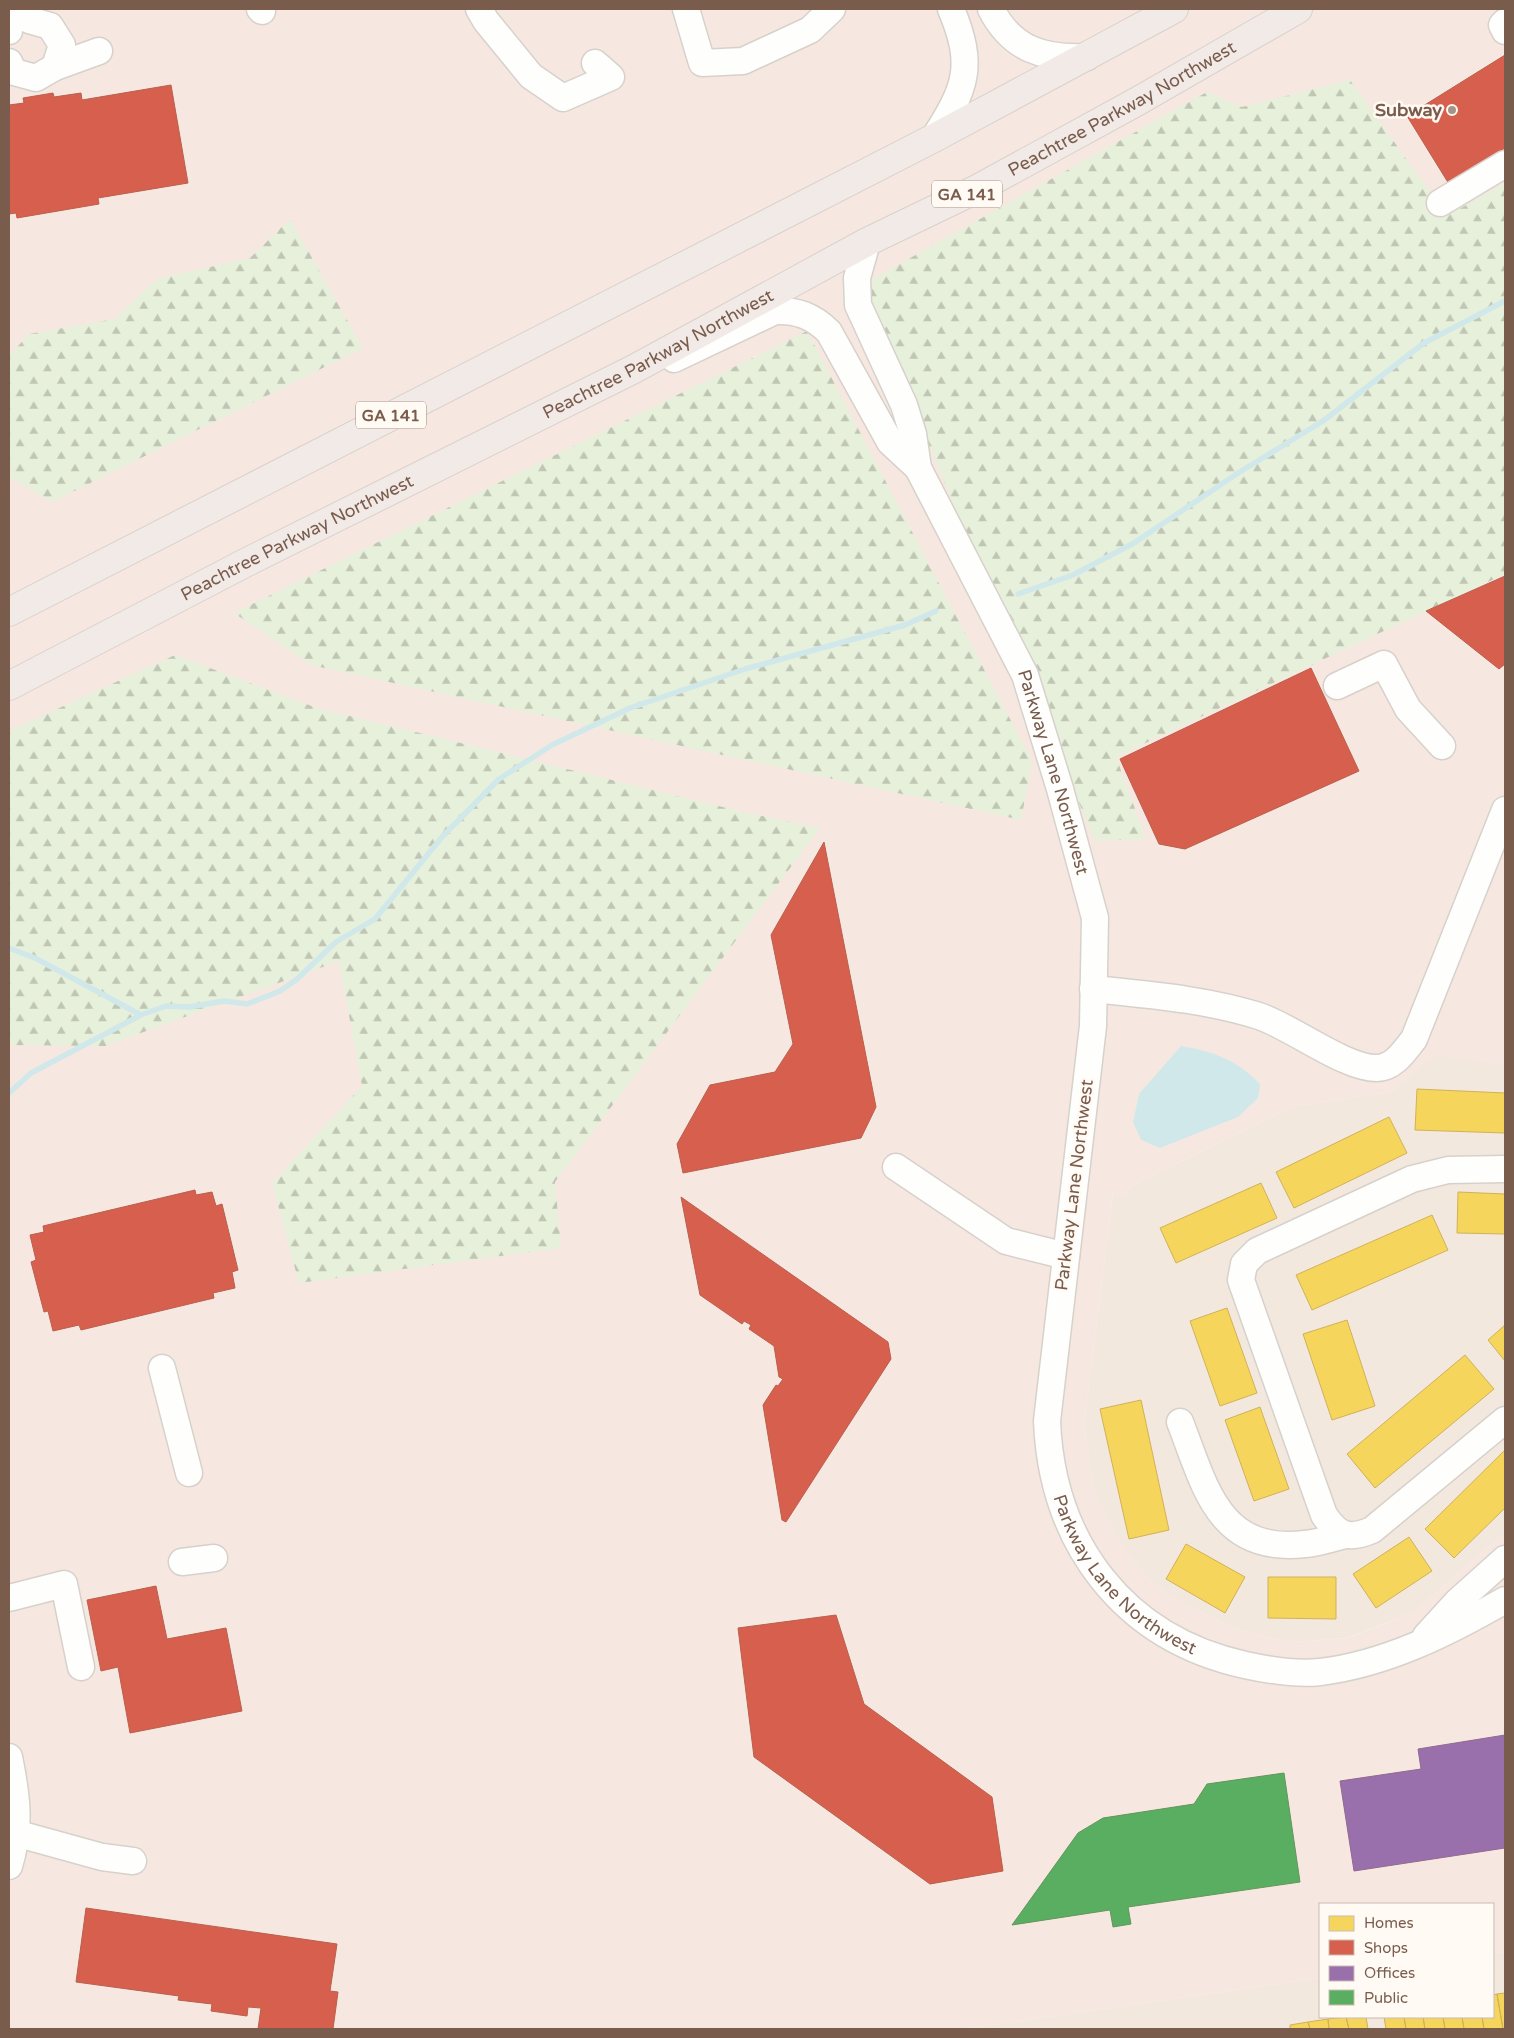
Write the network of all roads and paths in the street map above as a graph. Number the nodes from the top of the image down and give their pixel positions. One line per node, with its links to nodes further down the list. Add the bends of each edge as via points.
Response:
1 (479, 9): 11 (street, via 531,76 563,98 611,77)
2 (686, 9): 3 (street, via 702,64 743,61 810,30)
3 (832, 9)
4 (951, 9): 14 (street, via 964,50 964,82 955,107)
5 (991, 9): 10 (street, via 1008,35 1035,52 1055,58)
6 (1174, 9): 10 (highway, GA 141)
7 (1298, 9): 17 (highway, Peachtree Parkway Northwest / GA 141, via 979,188)
8 (22, 20): 12 (street, via 50,26 62,46)
9 (99, 51): 12 (street)
10 (1087, 57): 14 (highway, GA 141)
11 (595, 63)
12 (55, 67): 13 (street, via 36,78)
13 (11, 69)
14 (934, 138): 20 (highway, GA 141)
15 (1505, 164): 16 (street)
16 (1440, 203)
17 (867, 242): 18 (highway, Peachtree Parkway Northwest / GA 141); 19 (street, Parkway Lane Northwest, via 857,278 858,305 904,405 914,434)
18 (634, 369): 19 (street, Parkway Lane Northwest, via 669,361 775,311 792,310 820,322 829,332 890,442); 21 (highway, Peachtree Parkway Northwest / GA 141)
19 (918, 468): 25 (street, Parkway Lane Northwest, via 1025,675 1095,918)
20 (9, 612)
21 (9, 686)
22 (1337, 686): 23 (street, via 1384,664 1408,710)
23 (1442, 746)
24 (1505, 810): 25 (street, via 1414,1039 1394,1063 1378,1069 1362,1066 1283,1025 1215,1004)
25 (1093, 989): 28 (street, Parkway Lane Northwest, via 1093,1026)
26 (896, 1167): 28 (street, via 1006,1241)
27 (1505, 1169): 33 (street, via 1448,1170 1412,1179 1257,1251 1244,1264 1241,1280 1246,1300 1324,1515 1333,1529)
28 (1066, 1256): 39 (street, Parkway Lane Northwest, via 1047,1421 1048,1451 1065,1517 1088,1561 1106,1584 1135,1611 1175,1639 1230,1662 1259,1668 1318,1673 1347,1668)
29 (162, 1368): 32 (street)
30 (1505, 1420): 33 (street, via 1372,1530 1359,1536)
31 (1180, 1422): 33 (street, via 1210,1500 1244,1536 1256,1541 1304,1544)
32 (189, 1473)
33 (1346, 1535)
34 (214, 1558): 36 (street)
35 (1505, 1559): 39 (street, via 1457,1602)
36 (182, 1562)
37 (9, 1598): 40 (street, via 64,1584)
38 (1505, 1600): 39 (street, Parkway Lane Northwest)
39 (1417, 1646)
40 (80, 1667)
41 (9, 1757): 42 (street, via 18,1798)
42 (15, 1833): 43 (street, via 102,1857); 44 (street)
43 (133, 1861)
44 (9, 1866)

